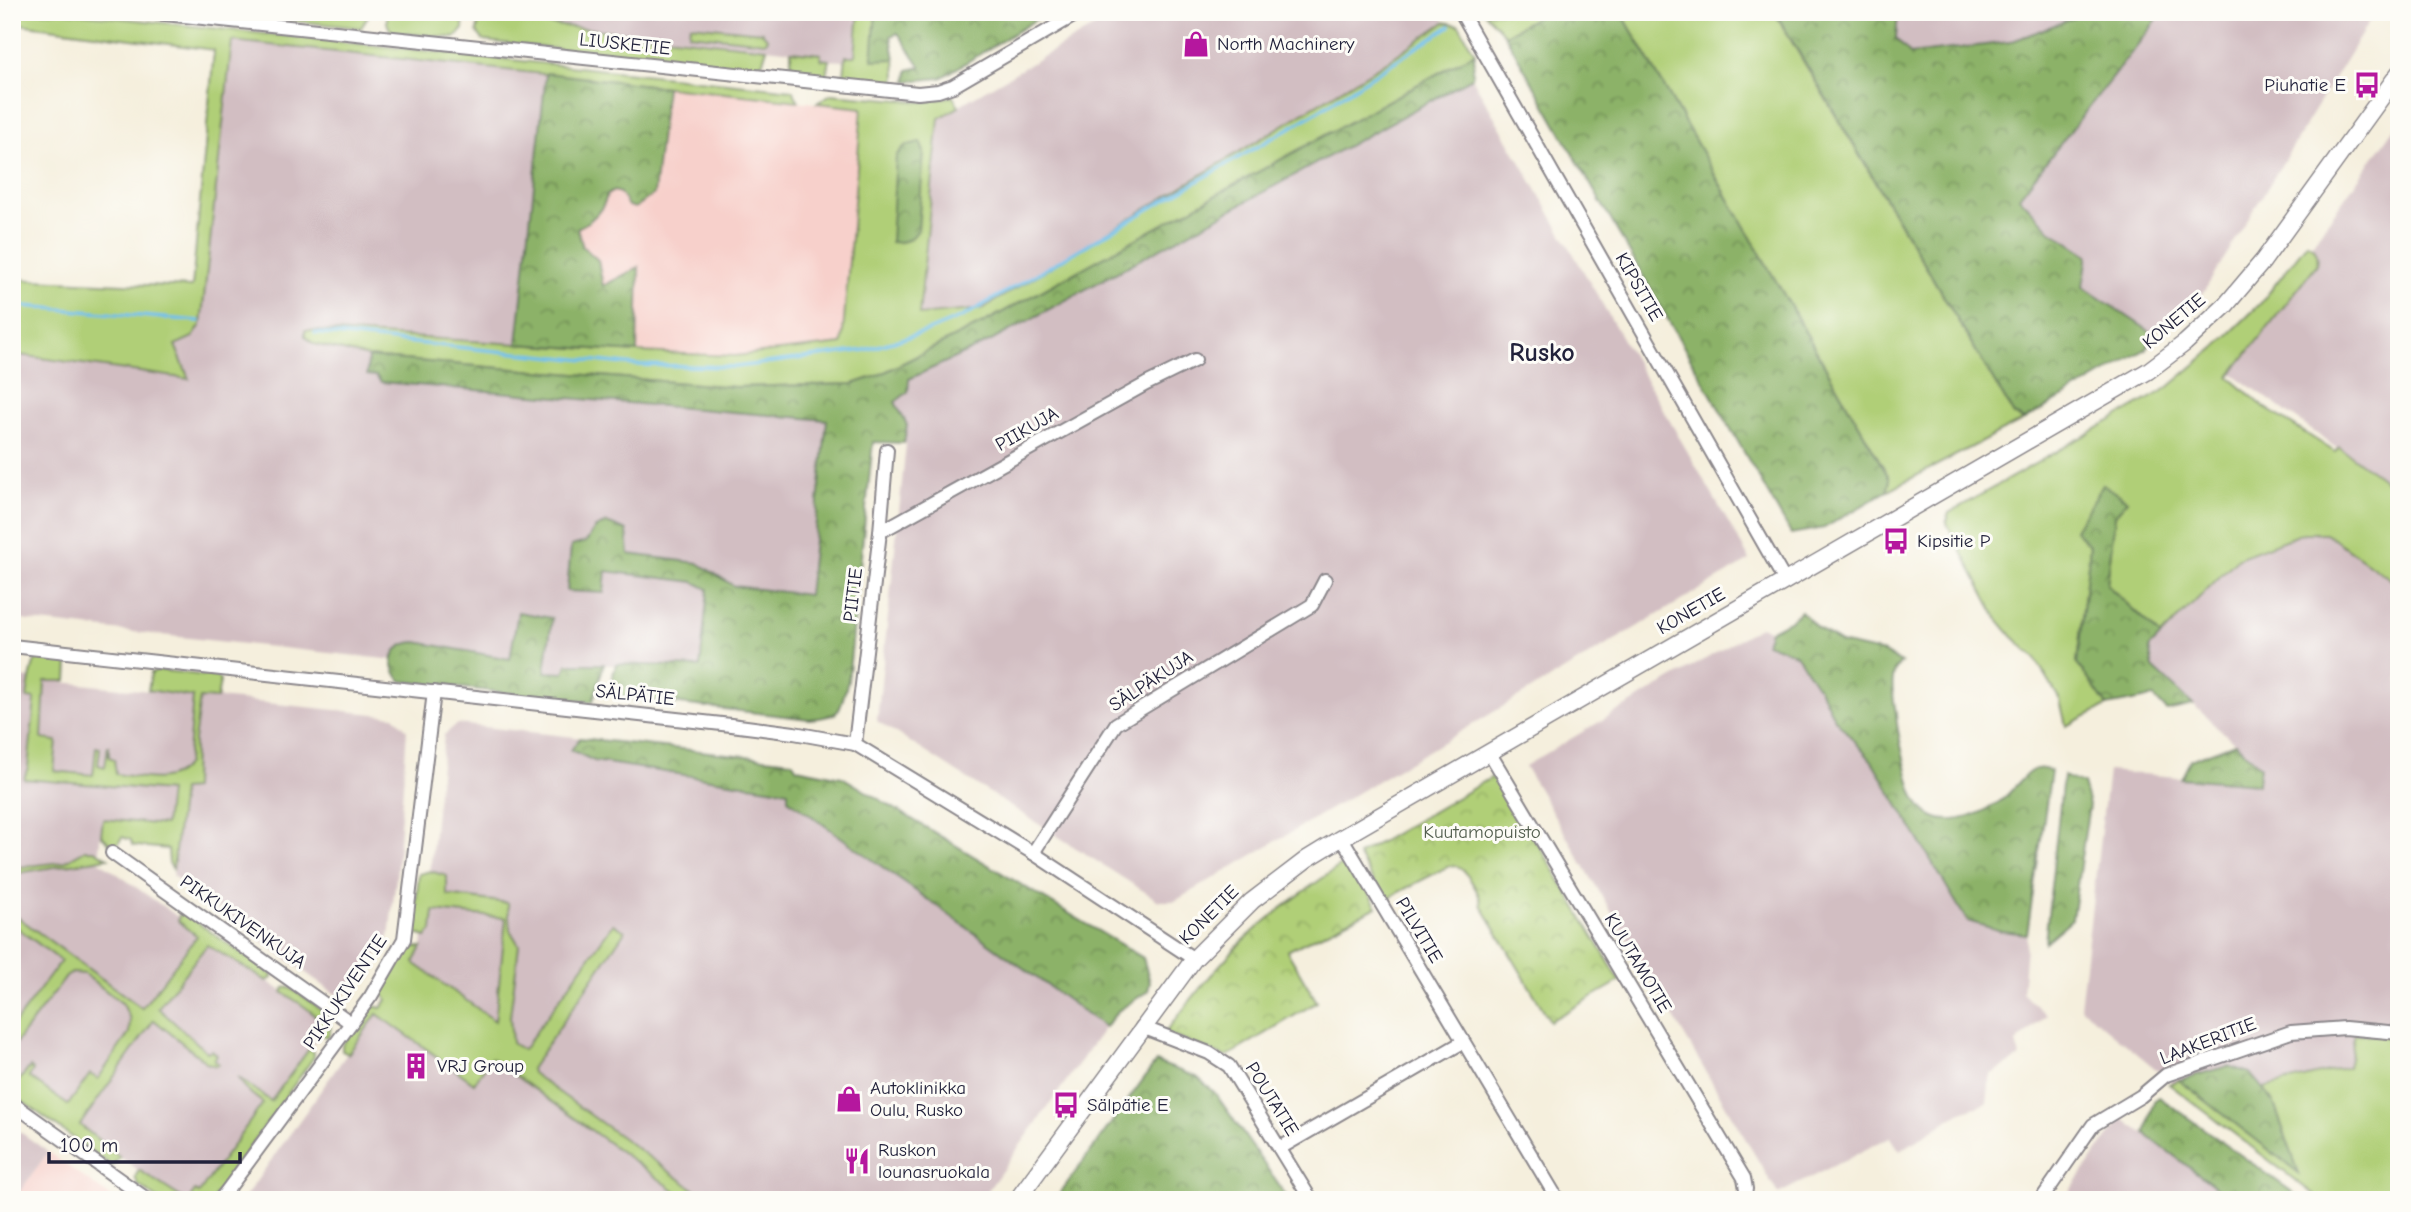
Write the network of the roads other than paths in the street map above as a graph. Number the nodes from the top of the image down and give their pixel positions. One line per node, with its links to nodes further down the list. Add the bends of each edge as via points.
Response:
1 (146, 12): 2 (street, LIUSKETIE, via 918,93 953,86)
2 (1080, 12)
3 (1461, 12): 9 (street, KIPSITIE)
4 (2399, 73): 9 (street, KONETIE, via 2263,261 2185,344 2100,400)
5 (1195, 360): 7 (street, PIIKUJA)
6 (887, 450): 7 (street, PIITIE)
7 (880, 532): 12 (street, PIITIE)
8 (1325, 580): 16 (street, SÄLPÄKUJA, via 1312,605 1116,724)
9 (1785, 582): 13 (street, KONETIE)
10 (12, 646): 11 (street, SÄLPÄTIE)
11 (434, 692): 12 (street, SÄLPÄTIE); 18 (street, PIKKUKIVENTIE, via 404,939)
12 (855, 744): 16 (street, SÄLPÄTIE)
13 (1489, 752): 14 (street, KONETIE); 24 (street, KUUTAMOTIE, via 1744,1178)
14 (1342, 838): 17 (street, KONETIE, via 1252,901); 21 (street, PILVITIE)
15 (112, 853): 18 (street, PIKKUKIVENKUJA)
16 (1033, 853): 17 (street, SÄLPÄTIE)
17 (1194, 959): 19 (street, KONETIE)
18 (351, 1023): 26 (street, PIKKUKIVENTIE)
19 (1142, 1027): 23 (street, POUTATIE, via 1222,1060); 27 (street, KONETIE)
20 (2399, 1033): 30 (street, LAAKERITIE, via 2364,1028 2291,1032 2166,1075 2094,1125)
21 (1463, 1042): 23 (street); 29 (street, PILVITIE)
22 (12, 1103): 25 (street)
23 (1280, 1148): 28 (street, POUTATIE)
24 (1744, 1198)
25 (148, 1200)
26 (220, 1200)
27 (1017, 1200)
28 (1311, 1200)
29 (1558, 1200)
30 (2041, 1200)

